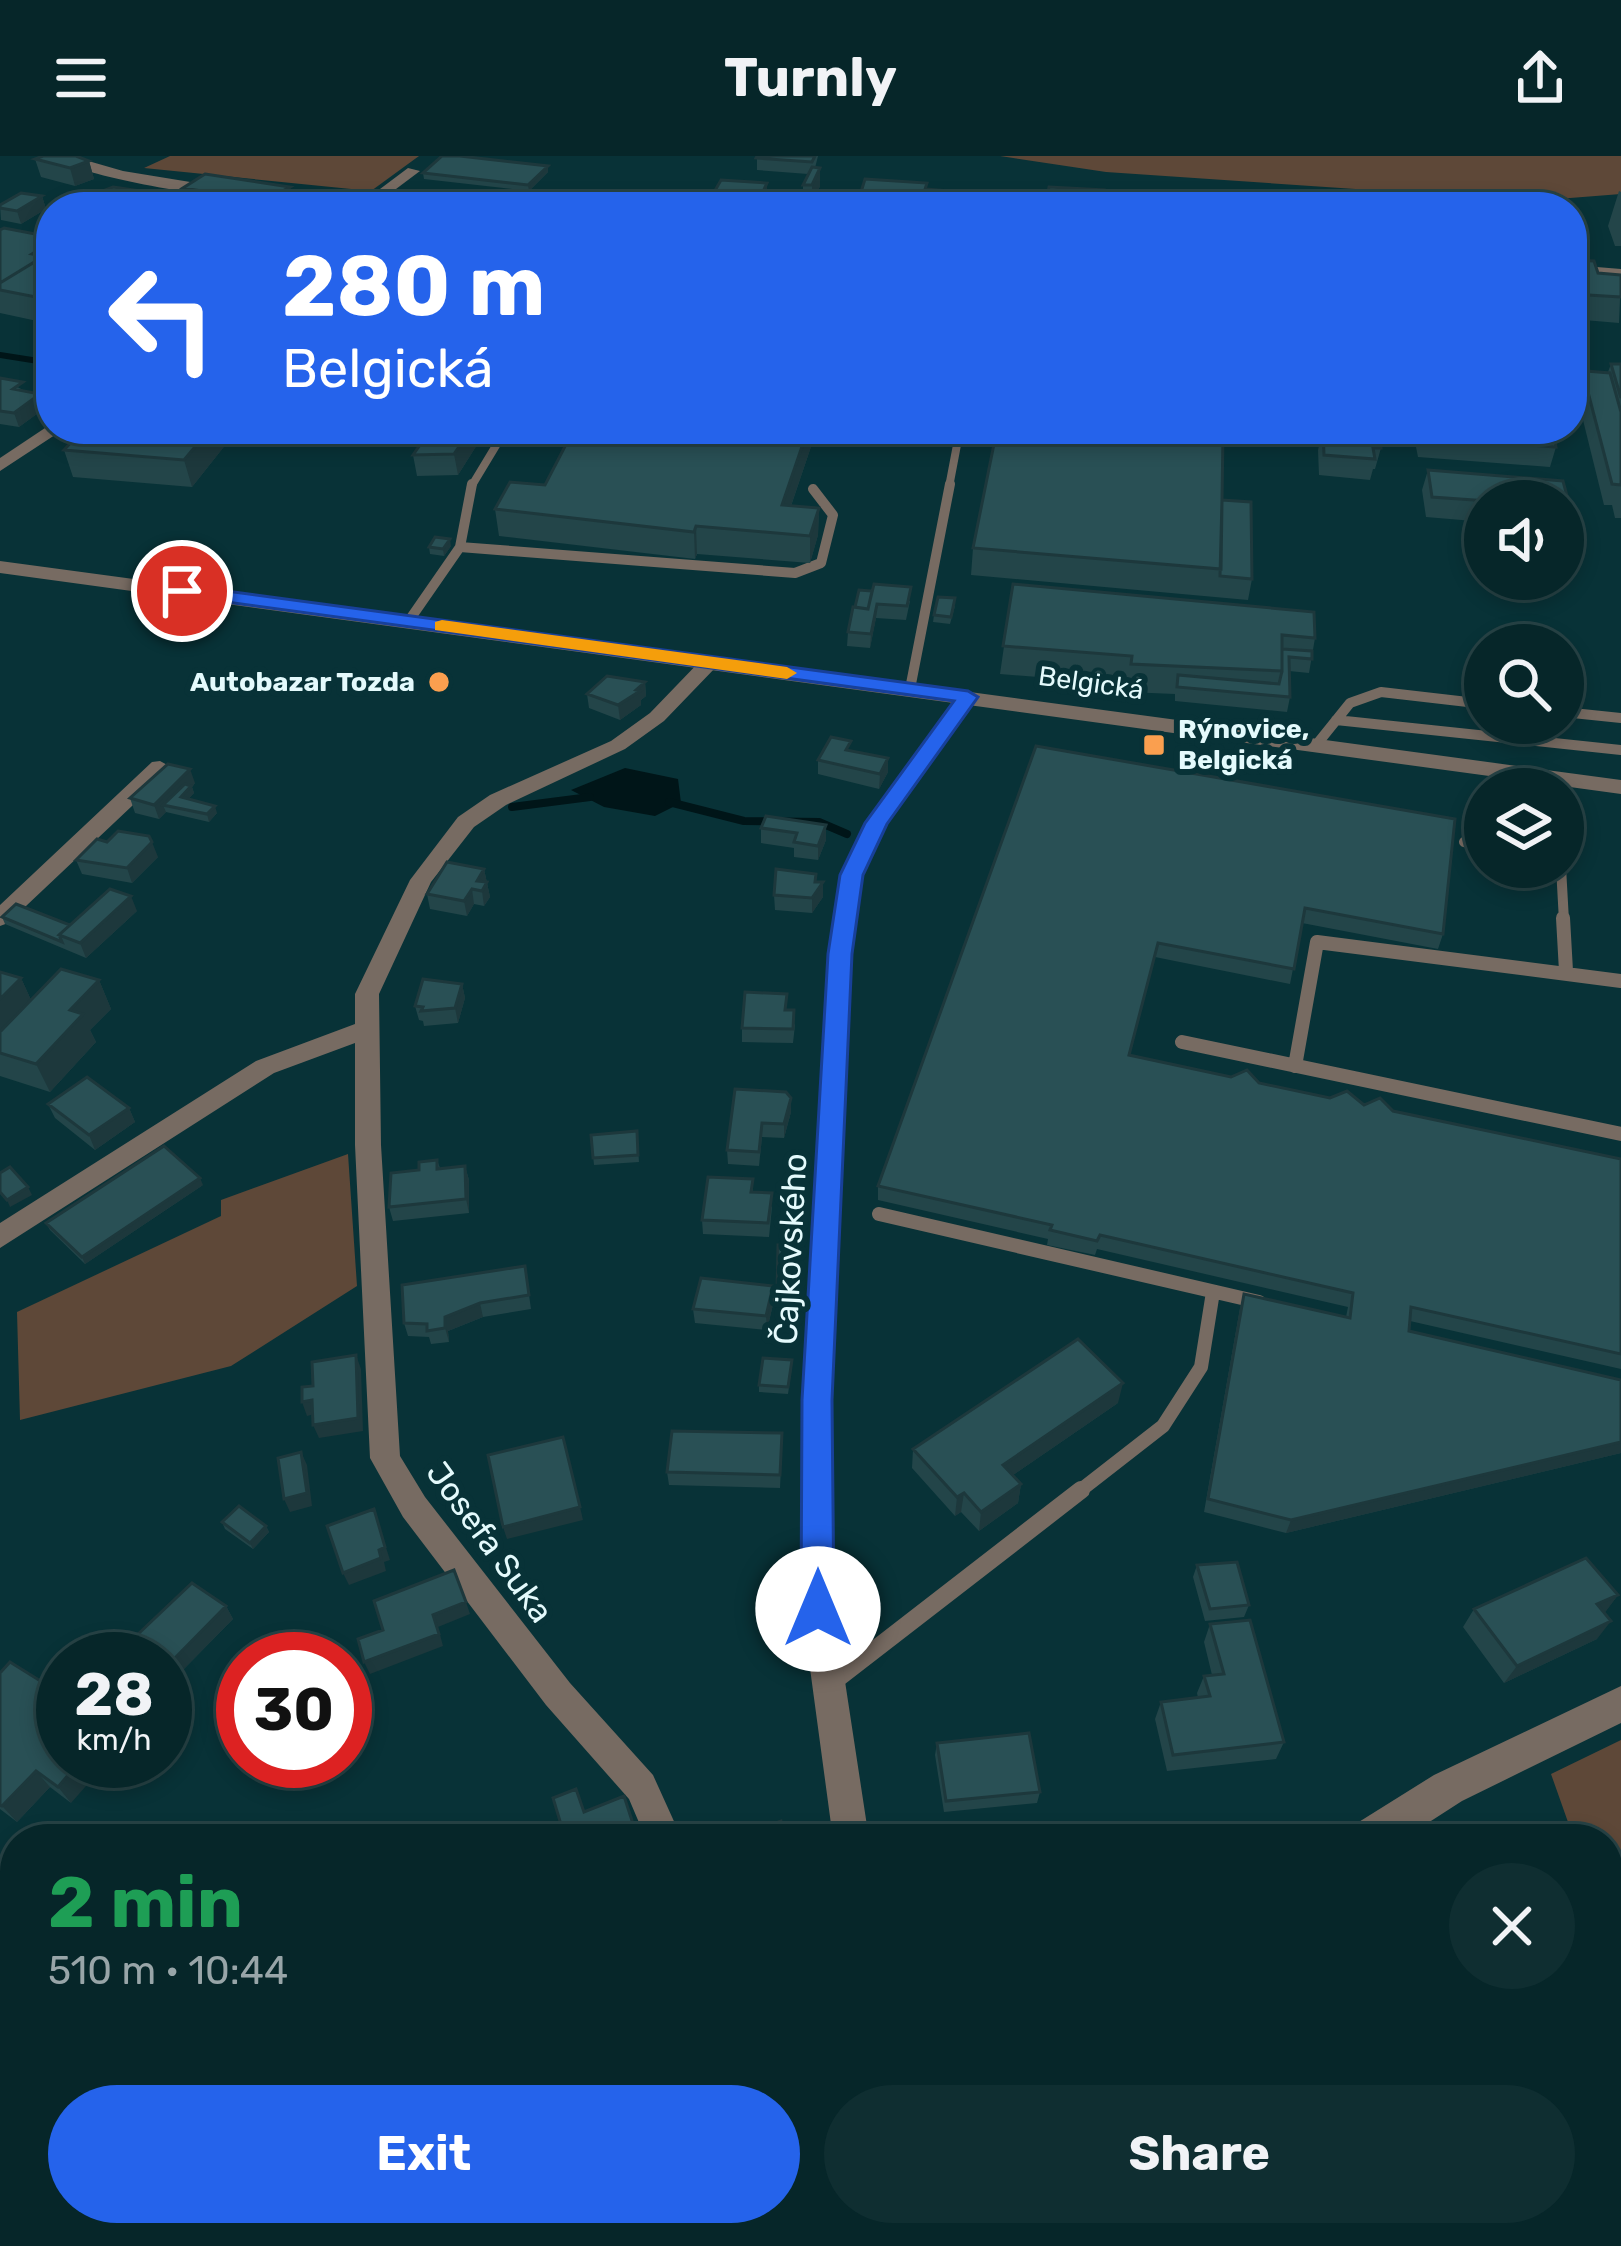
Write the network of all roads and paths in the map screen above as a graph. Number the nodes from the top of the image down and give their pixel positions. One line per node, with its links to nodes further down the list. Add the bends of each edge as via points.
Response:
1 (57, 156): 3 (street)
2 (413, 171): 4 (street)
3 (236, 192)
4 (384, 192)
5 (1587, 270): 6 (lane)
6 (1621, 272)
7 (36, 440): 10 (street)
8 (496, 444): 12 (lane, via 472,481)
9 (957, 444): 16 (lane)
10 (0, 466)
11 (813, 489): 12 (lane, via 832,515 821,562 795,573)
12 (460, 547): 14 (lane)
13 (0, 566): 14 (street, Belgická)
14 (408, 622): 15 (street, Belgická)
15 (710, 662): 16 (street, Belgická); 30 (street, Josefa Suka, via 618,745 466,822 421,880 367,994)
16 (910, 689): 17 (street, Belgická)
17 (968, 697): 22 (street, Belgická); 38 (street, Čajkovského, via 876,823 851,875 817,1400 818,1609)
18 (1464, 702): 21 (lane, via 1381,692 1350,703)
19 (1584, 714): 20 (lane)
20 (1621, 718)
21 (1336, 721): 22 (lane); 23 (lane)
22 (1317, 744): 25 (street, Belgická)
23 (1621, 750)
24 (160, 767): 27 (street)
25 (1621, 787)
26 (1562, 888): 28 (lane)
27 (0, 918)
28 (1566, 971): 29 (lane); 32 (lane, via 1317,942)
29 (1621, 981)
30 (367, 1029): 35 (street, via 265,1067); 40 (street, Josefa Suka, via 385,1458 558,1694 641,1787)
31 (1182, 1042): 32 (lane)
32 (1295, 1066): 33 (lane)
33 (1621, 1134)
34 (879, 1214): 36 (lane)
35 (0, 1237)
36 (1213, 1292): 37 (lane); 38 (lane, via 1201,1367 1163,1426)
37 (1281, 1307)
38 (829, 1685): 41 (street, Čajkovského)
39 (1621, 1704): 42 (street, via 1448,1787)
40 (657, 1824)
41 (849, 1824)
42 (1391, 1824)

